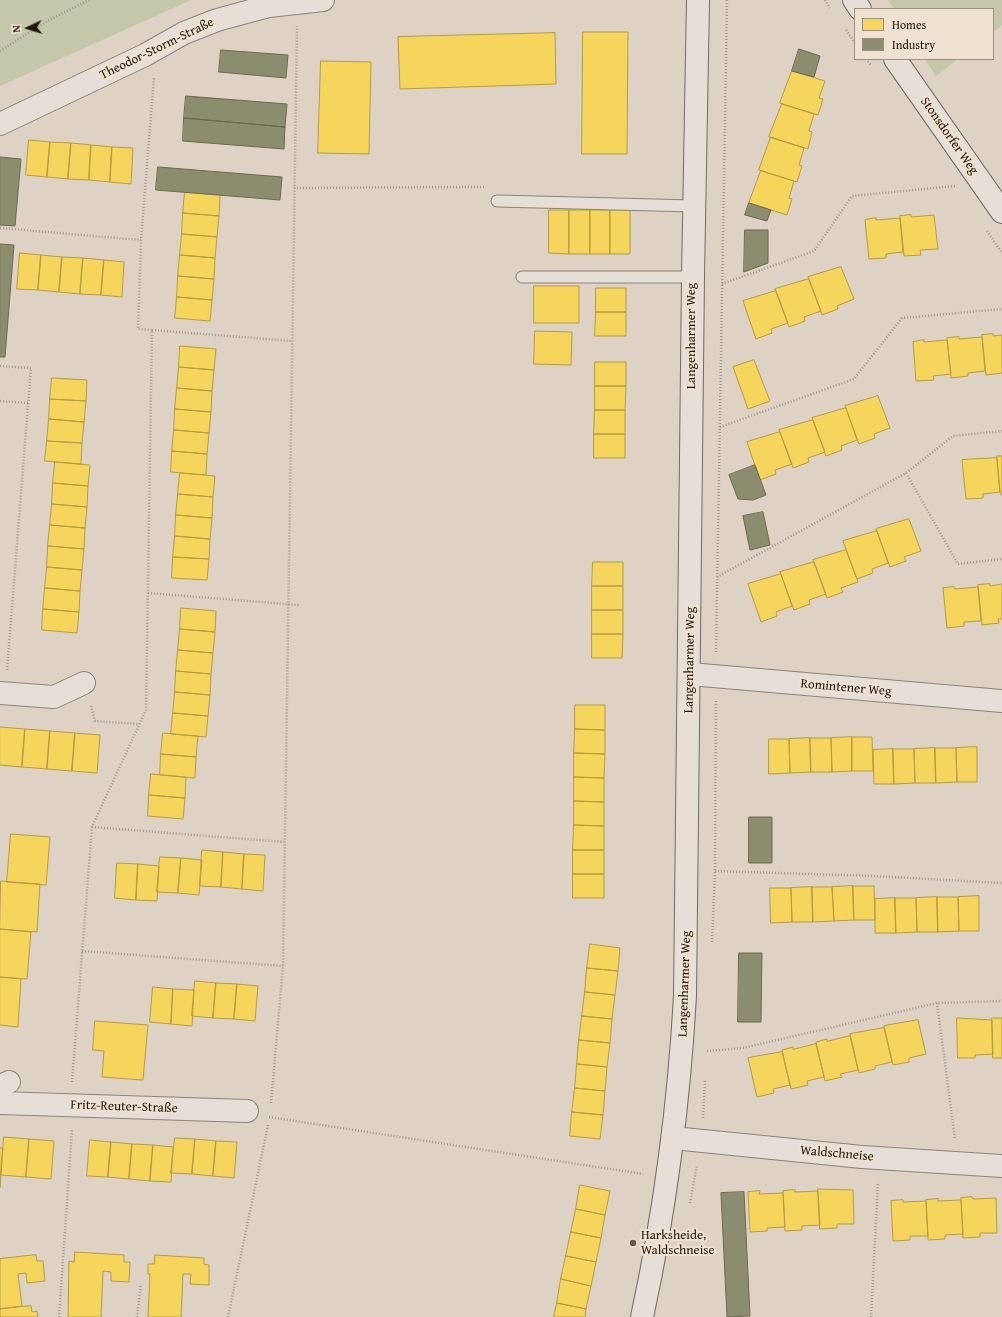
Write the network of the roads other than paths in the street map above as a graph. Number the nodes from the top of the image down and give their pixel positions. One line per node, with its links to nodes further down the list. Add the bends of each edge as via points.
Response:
1 (323, 0): 4 (main road, Theodor-Storm-Straße, via 252,10 217,20 184,33)
2 (698, 0): 6 (main road, Langenharmer Weg)
3 (896, 60): 7 (main road, Stonsdorfer Weg)
4 (0, 124)
5 (497, 201): 6 (lane)
6 (694, 206): 9 (main road, Langenharmer Weg)
7 (1002, 212)
8 (522, 277): 9 (lane)
9 (693, 278): 10 (main road, Langenharmer Weg)
10 (690, 674): 13 (main road, Romintener Weg); 16 (main road, Langenharmer Weg, via 686,970 682,1050)
11 (84, 683): 12 (main road, via 54,697)
12 (3, 694)
13 (1002, 701)
14 (0, 1103): 15 (main road, Fritz-Reuter-Straße)
15 (247, 1111)
16 (673, 1138): 17 (main road, Waldschneise, via 879,1158); 18 (main road, Langenharmer Weg)
17 (1002, 1166)
18 (642, 1317)

